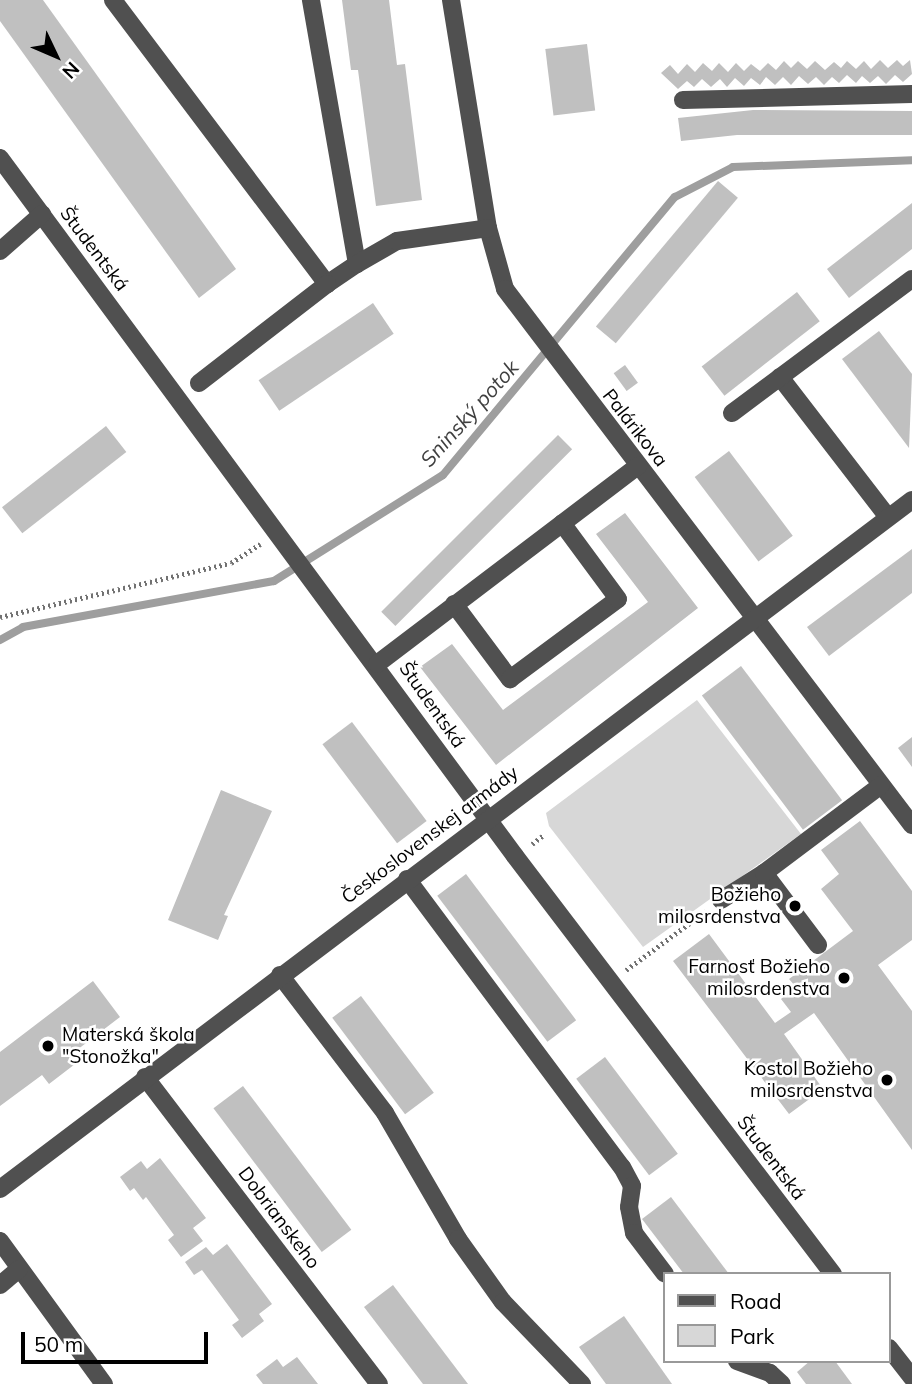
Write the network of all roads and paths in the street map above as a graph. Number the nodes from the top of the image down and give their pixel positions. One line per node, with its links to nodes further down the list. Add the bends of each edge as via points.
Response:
1 (113, 0): 12 (street)
2 (311, 0): 10 (street)
3 (451, 0): 8 (street, Palárikova)
4 (912, 94): 5 (street)
5 (683, 100)
6 (0, 158): 7 (street, Študentská)
7 (42, 215): 9 (street); 20 (street, Študentská)
8 (488, 228): 10 (street, via 397,241); 16 (street, Palárikova, via 505,289)
9 (0, 251)
10 (357, 264): 12 (street)
11 (911, 282): 13 (street)
12 (327, 284): 14 (street)
13 (779, 377): 15 (street); 18 (street)
14 (199, 383)
15 (732, 413)
16 (638, 466): 19 (street); 23 (street, Palárikova)
17 (912, 500): 18 (street, Československej armády)
18 (888, 517): 23 (street, Československej armády)
19 (562, 523): 21 (street); 21 (street, via 618,599 510,679)
20 (283, 537): 22 (path, via 231,563); 24 (street, Študentská)
21 (454, 604): 24 (street)
22 (0, 617)
23 (753, 619): 25 (street, Palárikova); 26 (street, Československej armády)
24 (377, 664): 26 (street, Študentská)
25 (881, 785): 27 (street, Palárikova); 30 (street)
26 (487, 818): 31 (street, Československej armády); 40 (street, Študentská)
27 (912, 825)
28 (545, 834): 29 (path)
29 (528, 846)
30 (764, 873): 32 (street); 33 (street)
31 (407, 879): 35 (street, Československej armády); 41 (street, via 622,1167 632,1186 629,1207 634,1233)
32 (721, 900): 34 (path)
33 (818, 945)
34 (622, 973)
35 (280, 975): 36 (street, Československej armády); 48 (street, via 385,1114 458,1239 503,1302)
36 (145, 1077): 37 (street, Československej armády); 47 (street, Dobrianskeho)
37 (0, 1189)
38 (0, 1241): 39 (street)
39 (19, 1269): 42 (street); 46 (street)
40 (831, 1272)
41 (664, 1273)
42 (0, 1284)
43 (891, 1351): 45 (street)
44 (742, 1363): 49 (street, via 770,1373)
45 (912, 1377)
46 (104, 1384)
47 (379, 1384)
48 (582, 1384)
49 (782, 1384)

